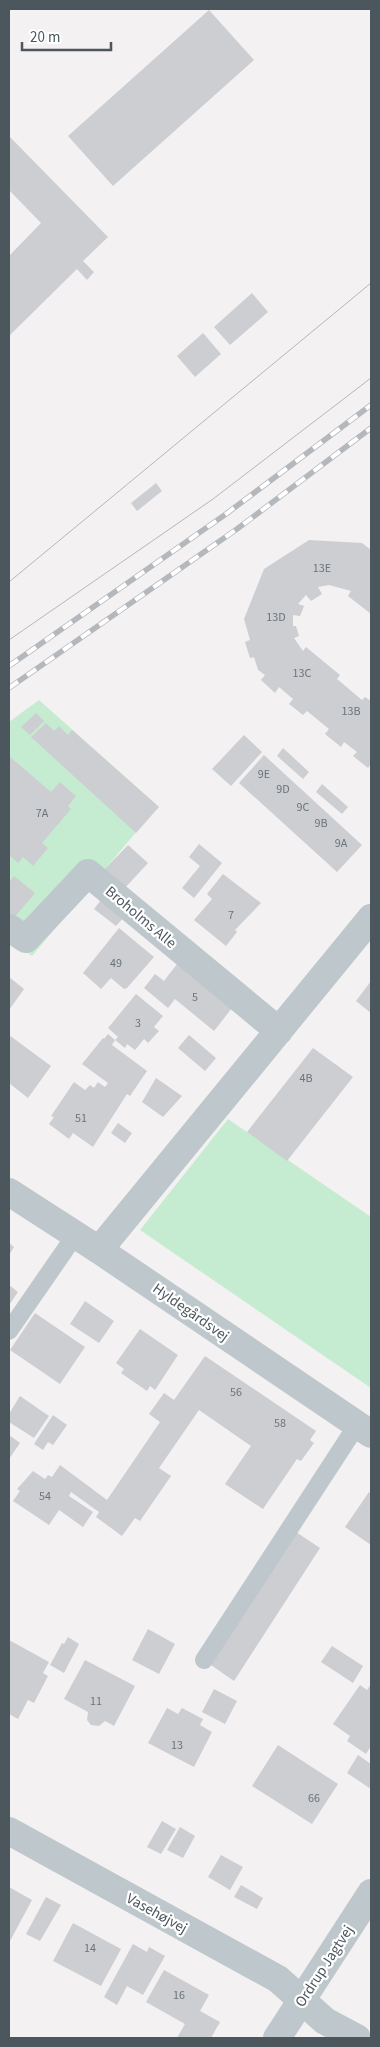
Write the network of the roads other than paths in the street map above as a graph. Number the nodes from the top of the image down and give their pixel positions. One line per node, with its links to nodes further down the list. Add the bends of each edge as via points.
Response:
1 (371, 918): 3 (street)
2 (9, 928): 3 (street, Broholms Alle, via 26,939 88,873)
3 (279, 1031): 6 (street)
4 (9, 1192): 5 (street, Hyldegårdsvej)
5 (76, 1234): 6 (street, Hyldegårdsvej); 7 (lane)
6 (100, 1250): 8 (street, Hyldegårdsvej)
7 (9, 1331)
8 (364, 1430): 9 (lane)
9 (204, 1660)
10 (9, 1831): 12 (street, Vasehøjvej, via 278,1979)
11 (371, 1893): 12 (street, Ordrup Jagtvej)
12 (302, 2000): 13 (street, Ordrup Jagtvej); 14 (street, Vasehøjvej, via 325,2020)
13 (277, 2038)
14 (357, 2038)

